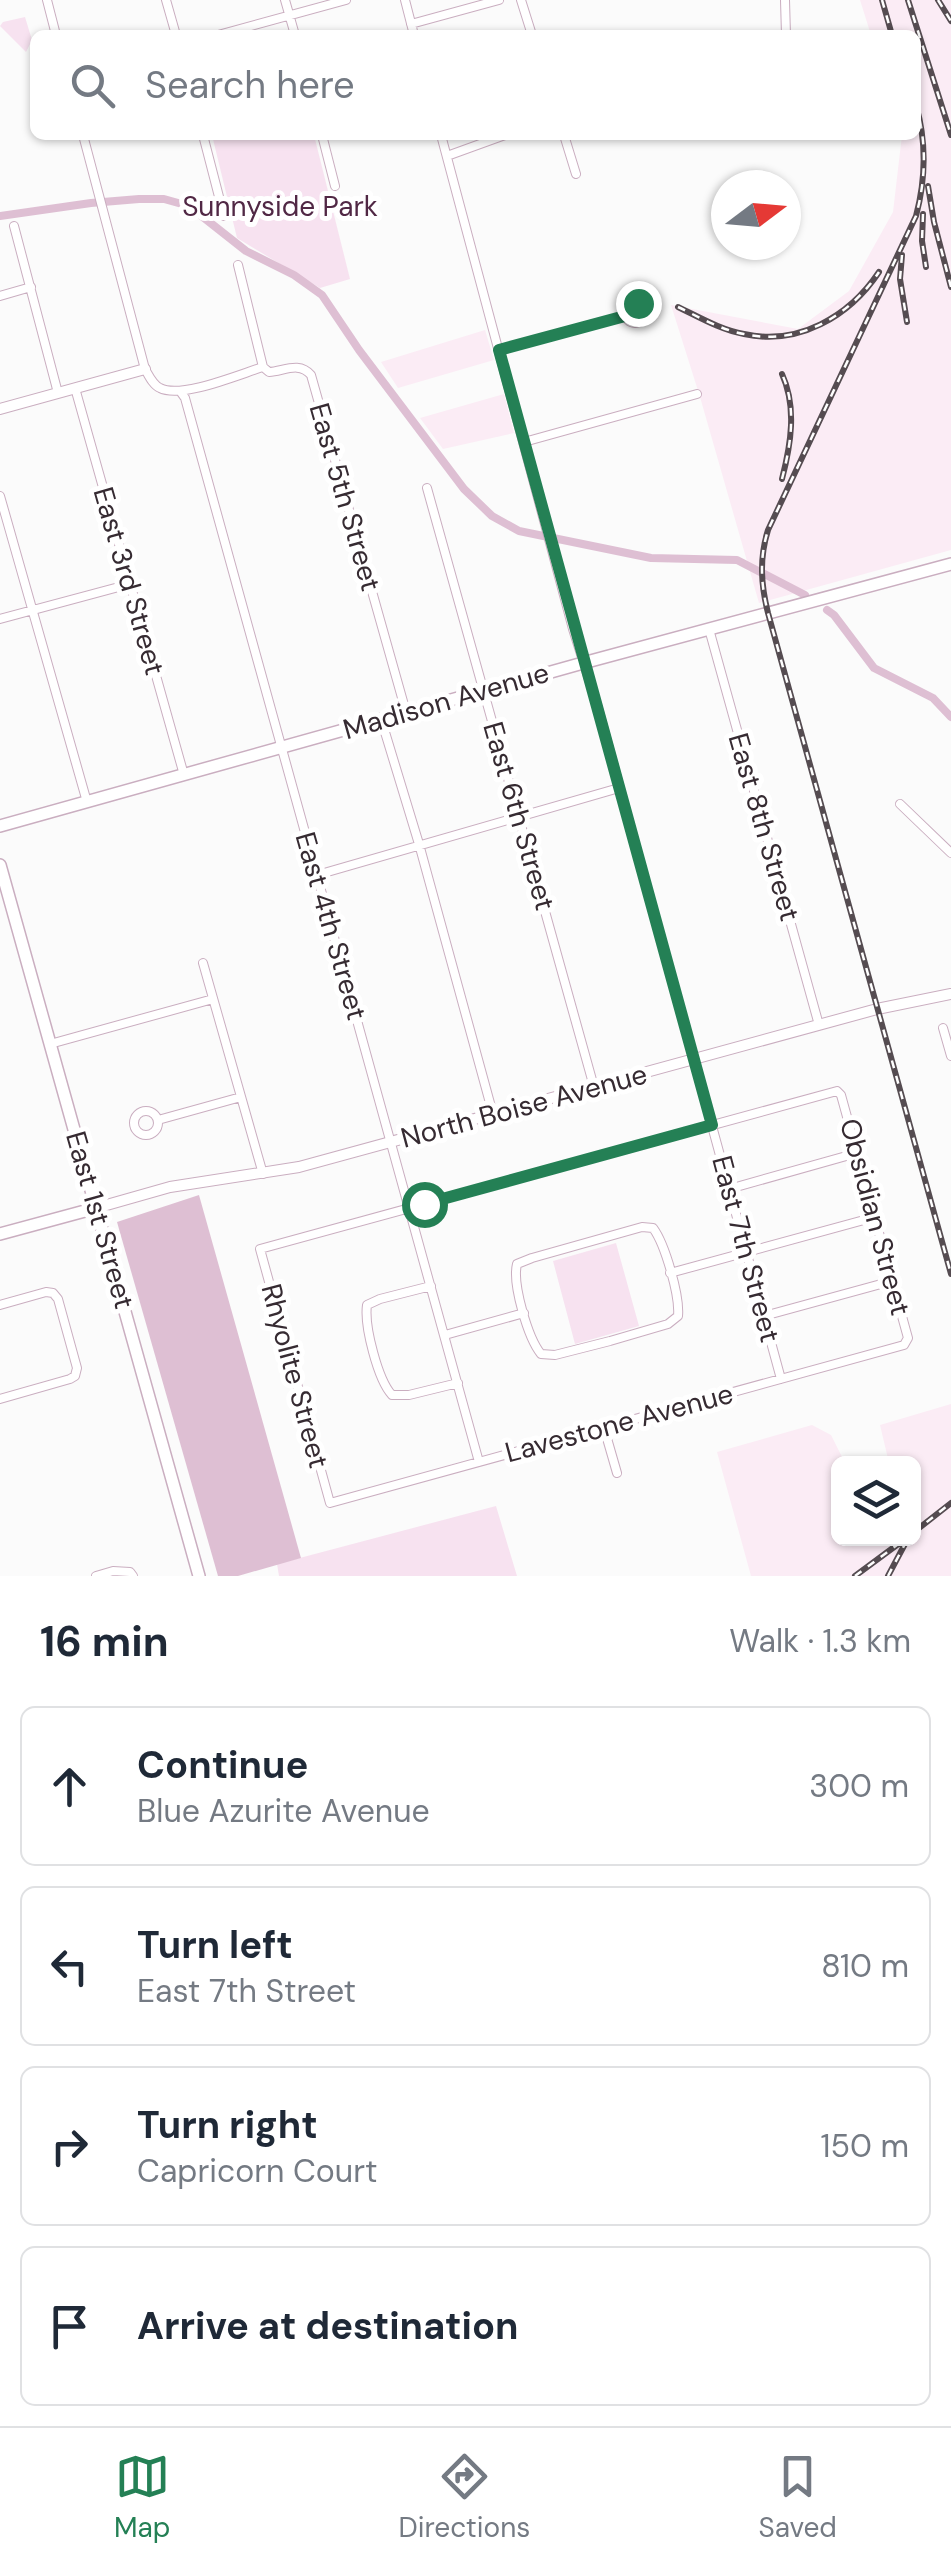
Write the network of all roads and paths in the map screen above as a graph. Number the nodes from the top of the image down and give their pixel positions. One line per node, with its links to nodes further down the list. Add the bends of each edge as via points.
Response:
1 (47, 0): 11 (street)
2 (166, 0): 12 (street)
3 (285, 0): 9 (street)
4 (346, 0): 9 (street)
5 (405, 0): 10 (street)
6 (499, 0): 10 (street)
7 (521, 0): 16 (street)
8 (785, 0): 17 (street)
9 (290, 16): 13 (street); 14 (street)
10 (411, 24): 15 (street)
11 (55, 30)
12 (175, 30)
13 (237, 30)
14 (294, 30)
15 (413, 30)
16 (530, 30)
17 (786, 30)
18 (84, 140): 35 (street)
19 (204, 140): 27 (street)
20 (323, 140): 26 (street)
21 (442, 140): 24 (street, East 7th Street)
22 (491, 140): 24 (street)
23 (566, 140): 25 (street)
24 (447, 156): 33 (street, East 7th Street)
25 (576, 174)
26 (335, 186)
27 (224, 216)
28 (14, 226): 30 (street)
29 (238, 266): 34 (street)
30 (30, 286): 31 (street); 38 (street)
31 (0, 296)
32 (625, 316): 33 (street)
33 (499, 350): 41 (street, East 7th Street)
34 (264, 367): 37 (street); 51 (street, East 5th Street, via 302,368 310,375)
35 (145, 369): 36 (street); 37 (street, via 159,388)
36 (75, 388): 38 (street); 45 (street, East 3rd Street)
37 (180, 391): 53 (street, East 4th Street)
38 (58, 393): 40 (street)
39 (697, 394): 41 (street)
40 (0, 409)
41 (524, 442): 49 (street, East 7th Street)
42 (427, 488): 50 (street, East 6th Street)
43 (0, 496): 46 (street)
44 (951, 564): 48 (main road, Madison Avenue)
45 (130, 584): 46 (street); 54 (street, East 3rd Street)
46 (33, 610): 47 (street); 56 (street)
47 (0, 619)
48 (709, 629): 49 (main road, Madison Avenue); 67 (street, East 8th Street)
49 (583, 662): 50 (main road, Madison Avenue); 55 (street, East 7th Street)
50 (484, 691): 51 (main road, Madison Avenue); 58 (street, East 6th Street)
51 (406, 712): 52 (main road, Madison Avenue)
52 (381, 719): 53 (main road, Madison Avenue); 60 (street)
53 (282, 747): 54 (main road, Madison Avenue); 63 (street, East 4th Street)
54 (184, 775): 56 (main road, Madison Avenue)
55 (619, 788): 58 (street); 71 (street, East 7th Street)
56 (86, 802): 59 (main road, Madison Avenue)
57 (900, 804): 61 (street)
58 (519, 817): 60 (street); 72 (street, East 6th Street)
59 (0, 826)
60 (419, 844): 63 (street); 74 (street)
61 (951, 853)
62 (0, 865): 69 (main road, East 1st Street)
63 (317, 875): 77 (street, East 4th Street)
64 (203, 962): 66 (street)
65 (951, 994): 67 (street, North Boise Avenue)
66 (213, 999): 69 (street); 73 (street)
67 (820, 1025): 71 (street, North Boise Avenue)
68 (943, 1028): 70 (street)
69 (50, 1044): 81 (main road, East 1st Street)
70 (951, 1056)
71 (694, 1060): 72 (street, North Boise Avenue); 76 (street, East 7th Street)
72 (594, 1086): 74 (street, North Boise Avenue)
73 (240, 1097): 75 (street); 79 (street)
74 (493, 1114): 77 (street, North Boise Avenue)
75 (158, 1120)
76 (712, 1125): 78 (street, Obsidian Street, via 839,1092); 80 (street, East 7th Street); 82 (street)
77 (391, 1142): 79 (street, North Boise Avenue); 82 (street, East 4th Street)
78 (858, 1154): 80 (street); 83 (street, Obsidian Street)
79 (263, 1174): 81 (street, North Boise Avenue, via 170,1187)
80 (729, 1188): 85 (street, East 7th Street)
81 (96, 1208): 84 (main road); 103 (main road, East 1st Street)
82 (410, 1208): 88 (street, East 4th Street); 100 (street, Rhyolite Street, via 260,1249)
83 (875, 1217): 85 (street); 87 (street, Obsidian Street)
84 (0, 1234)
85 (746, 1252): 86 (street); 91 (street, East 7th Street)
86 (670, 1272): 90 (street, via 678,1316 610,1341 541,1354); 90 (street, via 653,1228 642,1227 516,1264)
87 (892, 1280): 91 (street); 93 (street, Obsidian Street)
88 (432, 1286): 92 (street, East 4th Street); 95 (street, via 367,1306 382,1381 399,1396)
89 (0, 1305): 96 (street, via 54,1293 77,1368 70,1379)
90 (524, 1313): 92 (street)
91 (764, 1316): 94 (street, East 7th Street)
92 (444, 1335): 95 (street, East 4th Street)
93 (907, 1343): 94 (street, Lavestone Avenue)
94 (781, 1379): 97 (street, Lavestone Avenue)
95 (458, 1383): 98 (street, East 4th Street)
96 (0, 1399)
97 (604, 1428): 98 (street, Lavestone Avenue); 99 (street)
98 (479, 1462): 100 (street, Lavestone Avenue)
99 (617, 1473)
100 (330, 1502)
101 (132, 1574): 102 (street)
102 (96, 1576)
103 (199, 1576)

